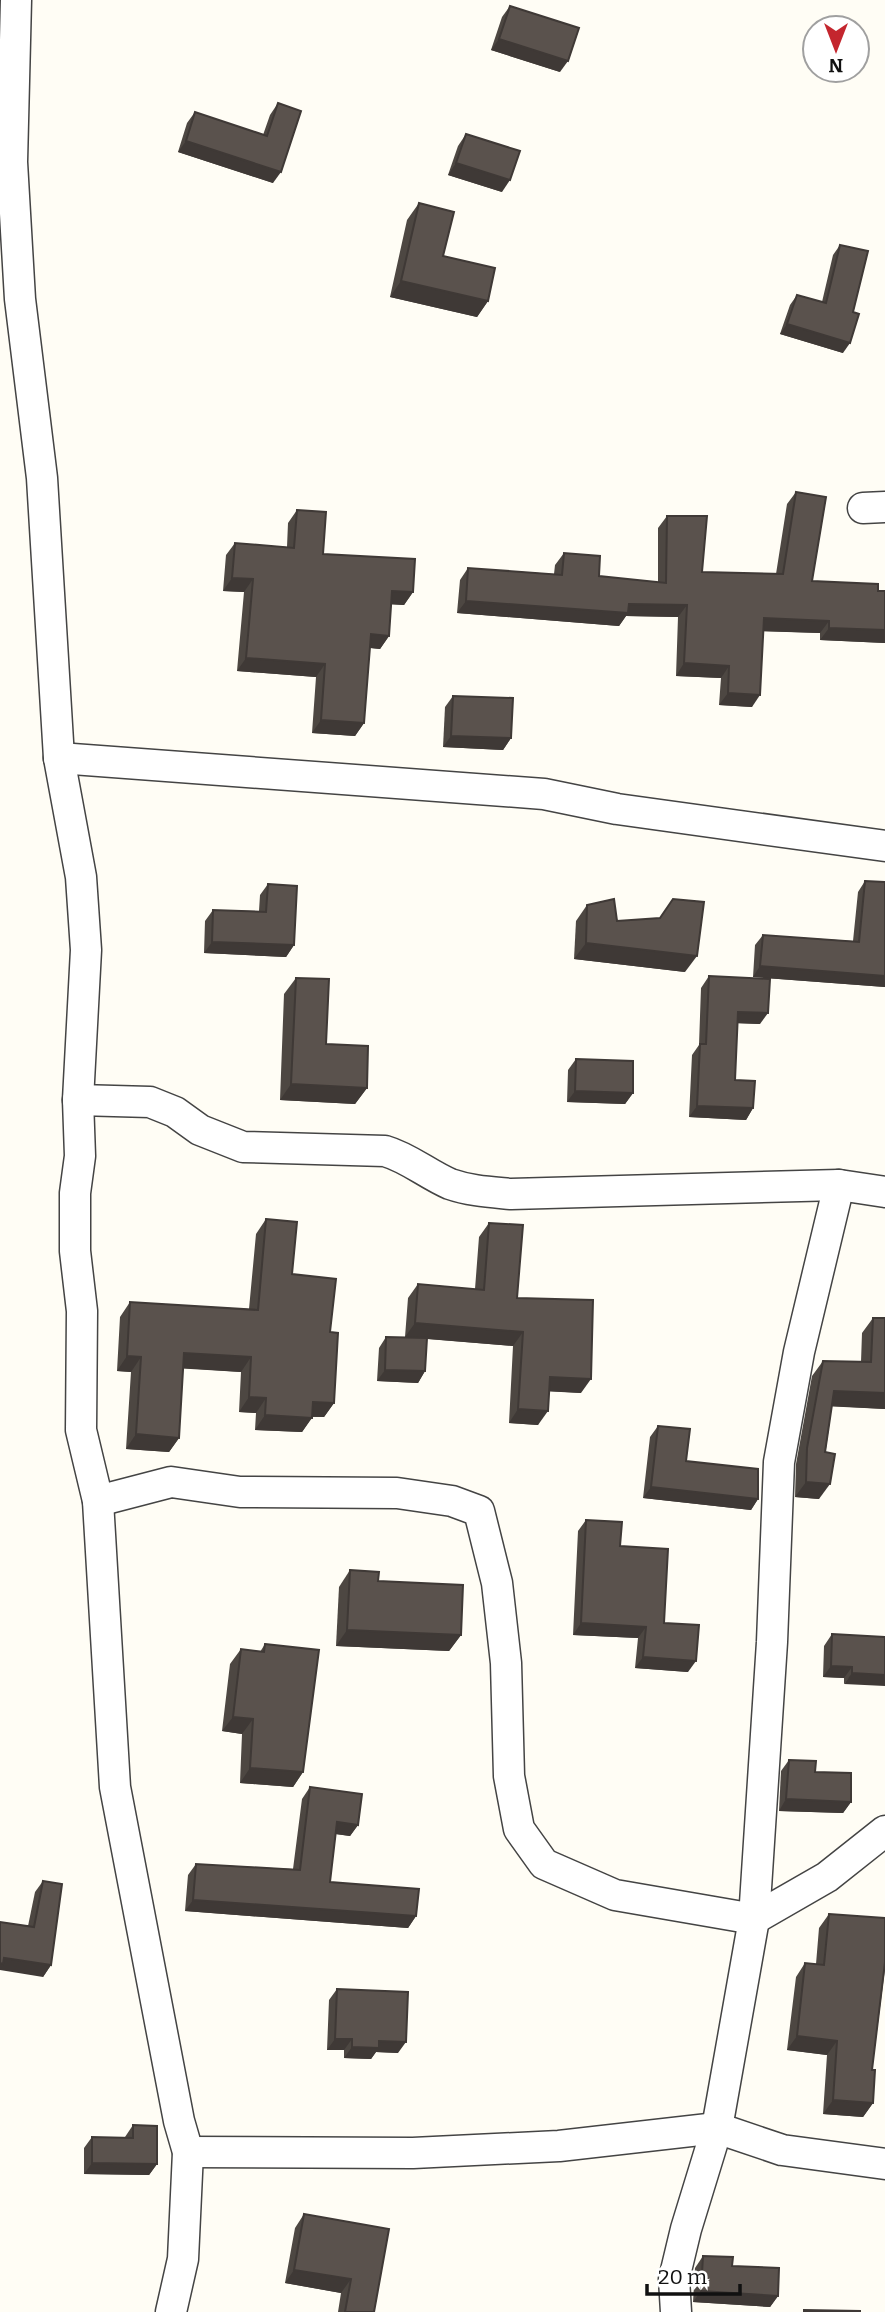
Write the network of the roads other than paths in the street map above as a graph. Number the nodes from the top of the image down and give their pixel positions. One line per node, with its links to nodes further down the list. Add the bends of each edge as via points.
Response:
1 (16, 0): 2 (street, via 12,162 20,299 43,478)
2 (59, 758): 3 (street, via 544,794 617,809); 4 (street, via 81,877 86,950)
3 (885, 846)
4 (78, 1100): 5 (street, via 150,1102 243,1147 385,1151 470,1190 511,1194); 7 (street, via 75,1251 82,1311 81,1430)
5 (839, 1185): 6 (street); 9 (street, via 799,1352 779,1462)
6 (885, 1192)
7 (98, 1501): 9 (street, via 170,1482 240,1492 397,1493 479,1511 498,1583 509,1776 519,1829 544,1864 577,1881 615,1895); 11 (street, via 115,1787)
8 (885, 1832): 9 (street, via 828,1877)
9 (754, 1919): 10 (street)
10 (717, 2128): 11 (street, via 559,2146 426,2152); 12 (street, via 782,2150); 14 (street, via 674,2279)
11 (188, 2152): 13 (street, via 183,2259)
12 (885, 2164)
13 (171, 2312)
14 (676, 2312)

